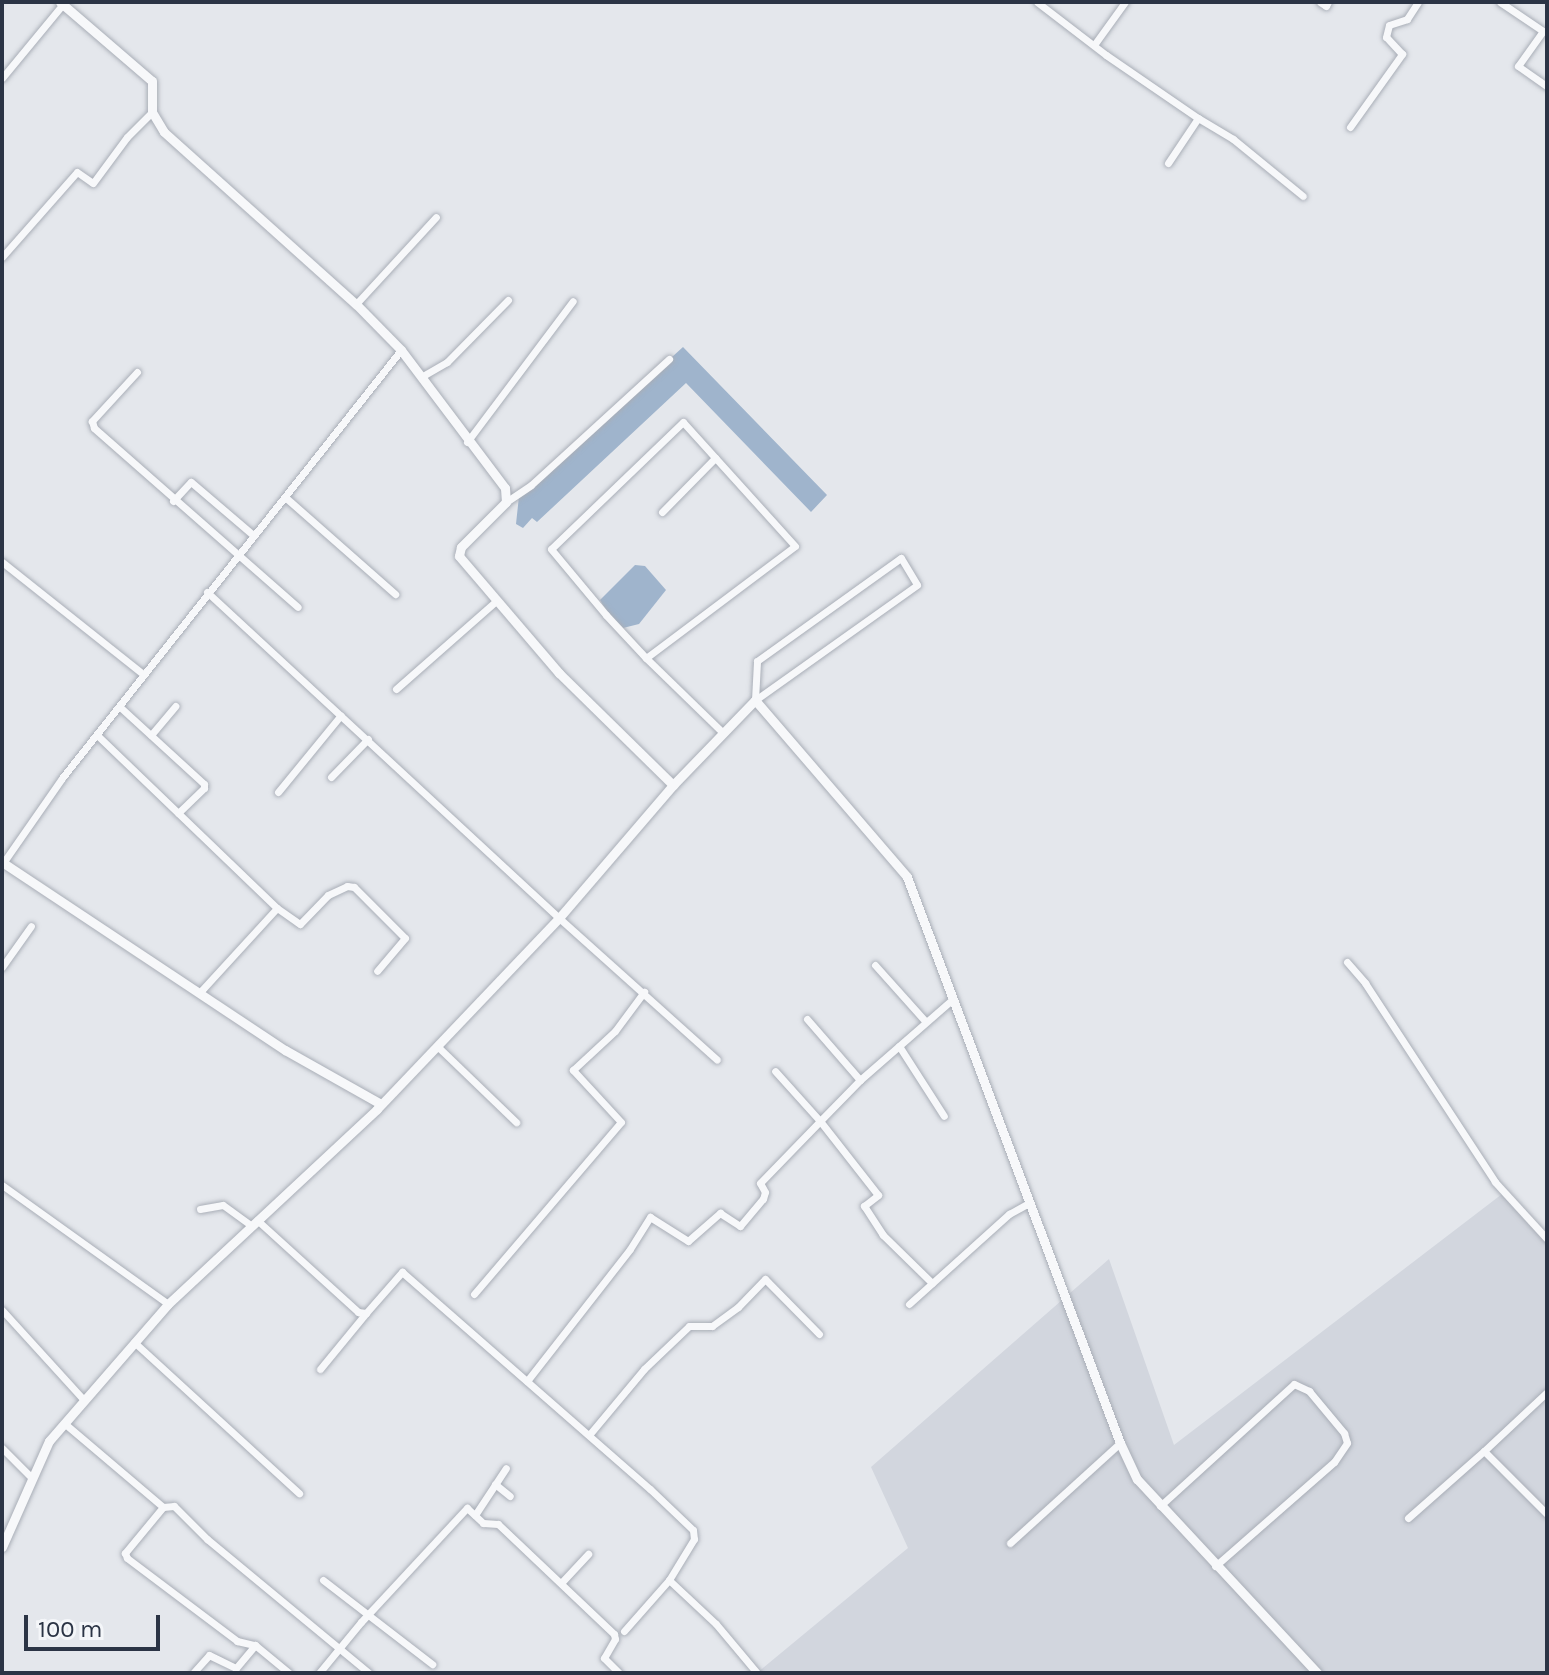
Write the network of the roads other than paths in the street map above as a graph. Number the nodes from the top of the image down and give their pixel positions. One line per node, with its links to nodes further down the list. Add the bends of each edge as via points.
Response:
1 (1037, 2): 8 (street)
2 (1125, 2): 8 (street)
3 (1320, 2): 4 (street)
4 (1328, 2)
5 (1418, 2): 13 (street, via 1407,19 1389,25 1386,37 1402,54)
6 (1500, 2): 10 (street, via 1543,31 1518,66)
7 (62, 3): 9 (street); 11 (street, via 152,81)
8 (1094, 45): 12 (street)
9 (2, 78)
10 (1547, 86)
11 (152, 112): 17 (street, via 93,183 77,172); 20 (street, via 189,156)
12 (1198, 118): 14 (street); 15 (street, via 1233,139)
13 (1350, 127)
14 (1168, 163)
15 (1303, 196)
16 (436, 217): 20 (street)
17 (2, 257)
18 (508, 300): 24 (street, via 457,354)
19 (573, 301): 25 (street)
20 (356, 304): 21 (street)
21 (401, 350): 24 (street); 27 (street)
22 (669, 359): 29 (street)
23 (137, 372): 28 (street, via 91,424)
24 (421, 377): 25 (street)
25 (467, 442): 29 (street, via 505,488)
26 (715, 458): 30 (street); 38 (street, via 795,546); 38 (street, via 683,422 551,549)
27 (285, 497): 31 (street); 35 (street)
28 (173, 501): 31 (street, via 191,482); 32 (street)
29 (506, 502): 36 (street, via 461,547 459,556)
30 (662, 512)
31 (253, 535): 32 (street)
32 (239, 554): 34 (street); 37 (street)
33 (2, 562): 39 (street)
34 (207, 592): 39 (street); 44 (street)
35 (395, 594)
36 (496, 601): 40 (street); 50 (street, via 559,673)
37 (298, 607)
38 (646, 658): 45 (street)
39 (144, 675): 43 (street)
40 (396, 689)
41 (755, 700): 41 (street, via 757,661 901,558 917,585); 45 (street); 63 (street, via 907,877)
42 (175, 706): 47 (street)
43 (120, 707): 46 (street); 47 (street)
44 (341, 715): 48 (street); 51 (street)
45 (723, 733): 50 (street)
46 (97, 735): 52 (street); 53 (street)
47 (151, 735): 52 (street, via 204,784)
48 (368, 739): 49 (street); 55 (street)
49 (331, 777)
50 (673, 785): 55 (street)
51 (278, 792)
52 (178, 813): 54 (street)
53 (3, 862): 61 (street)
54 (277, 908): 60 (street, via 300,924 328,895 354,887 405,938); 61 (street)
55 (559, 918): 62 (street); 66 (street)
56 (31, 926): 59 (street)
57 (1347, 962): 79 (street, via 1495,1182)
58 (875, 965): 65 (street)
59 (2, 967)
60 (377, 971)
61 (200, 992): 71 (street, via 285,1050)
62 (644, 992): 68 (street); 81 (street, via 615,1031 573,1070 621,1122)
63 (953, 999): 65 (street); 76 (street)
64 (807, 1019): 70 (street)
65 (926, 1022): 67 (street)
66 (437, 1046): 71 (street); 74 (street)
67 (899, 1046): 70 (street); 72 (street)
68 (717, 1060)
69 (775, 1071): 73 (street)
70 (860, 1080): 73 (street)
71 (381, 1104): 78 (street)
72 (944, 1116)
73 (820, 1121): 80 (street, via 878,1195 864,1206 883,1235); 89 (street, via 760,1183 763,1199 740,1226 720,1213 688,1241 650,1217)
74 (516, 1122)
75 (4, 1190): 82 (street)
76 (1029, 1203): 80 (street, via 1009,1214); 94 (street)
77 (200, 1209): 78 (street, via 223,1205)
78 (254, 1222): 82 (street); 85 (street, via 345,1303)
79 (1547, 1239)
80 (932, 1283): 83 (street)
81 (474, 1294)
82 (168, 1304): 87 (street)
83 (909, 1304)
84 (2, 1310): 91 (street)
85 (366, 1313): 88 (street); 89 (street, via 402,1272)
86 (819, 1334): 93 (street, via 765,1279 708,1329 689,1326 644,1369)
87 (134, 1342): 91 (street); 100 (street)
88 (320, 1369)
89 (527, 1381): 93 (street)
90 (1547, 1392): 96 (street)
91 (84, 1400): 92 (street)
92 (64, 1423): 98 (street); 103 (street)
93 (589, 1435): 112 (street, via 693,1530 694,1539)
94 (1120, 1443): 102 (street, via 1137,1479); 107 (street)
95 (2, 1448): 98 (street)
96 (1484, 1451): 104 (street); 106 (street)
97 (506, 1468): 99 (street)
98 (32, 1478): 108 (street)
99 (495, 1484): 101 (street); 105 (street)
100 (299, 1493)
101 (510, 1496)
102 (1160, 1506): 110 (street); 110 (street, via 1294,1384 1309,1391 1347,1443 1334,1462)
103 (163, 1507): 116 (street, via 125,1553 127,1558 237,1641); 117 (street, via 174,1506)
104 (1547, 1514)
105 (475, 1515): 113 (street, via 487,1525 498,1524); 114 (street, via 467,1508)
106 (1408, 1518)
107 (1010, 1543)
108 (2, 1547)
109 (588, 1554): 113 (street)
110 (1215, 1566): 126 (street)
111 (323, 1580): 114 (street)
112 (669, 1580): 115 (street); 119 (street)
113 (561, 1583): 124 (street, via 614,1634 604,1658)
114 (369, 1614): 117 (street); 118 (street)
115 (624, 1631)
116 (255, 1645): 120 (street, via 236,1668 209,1655); 121 (street)
117 (338, 1649): 122 (street); 123 (street)
118 (432, 1664)
119 (754, 1670): 125 (street)
120 (193, 1673)
121 (289, 1673)
122 (319, 1673)
123 (369, 1673)
124 (619, 1673)
125 (744, 1673)
126 (1317, 1673)

